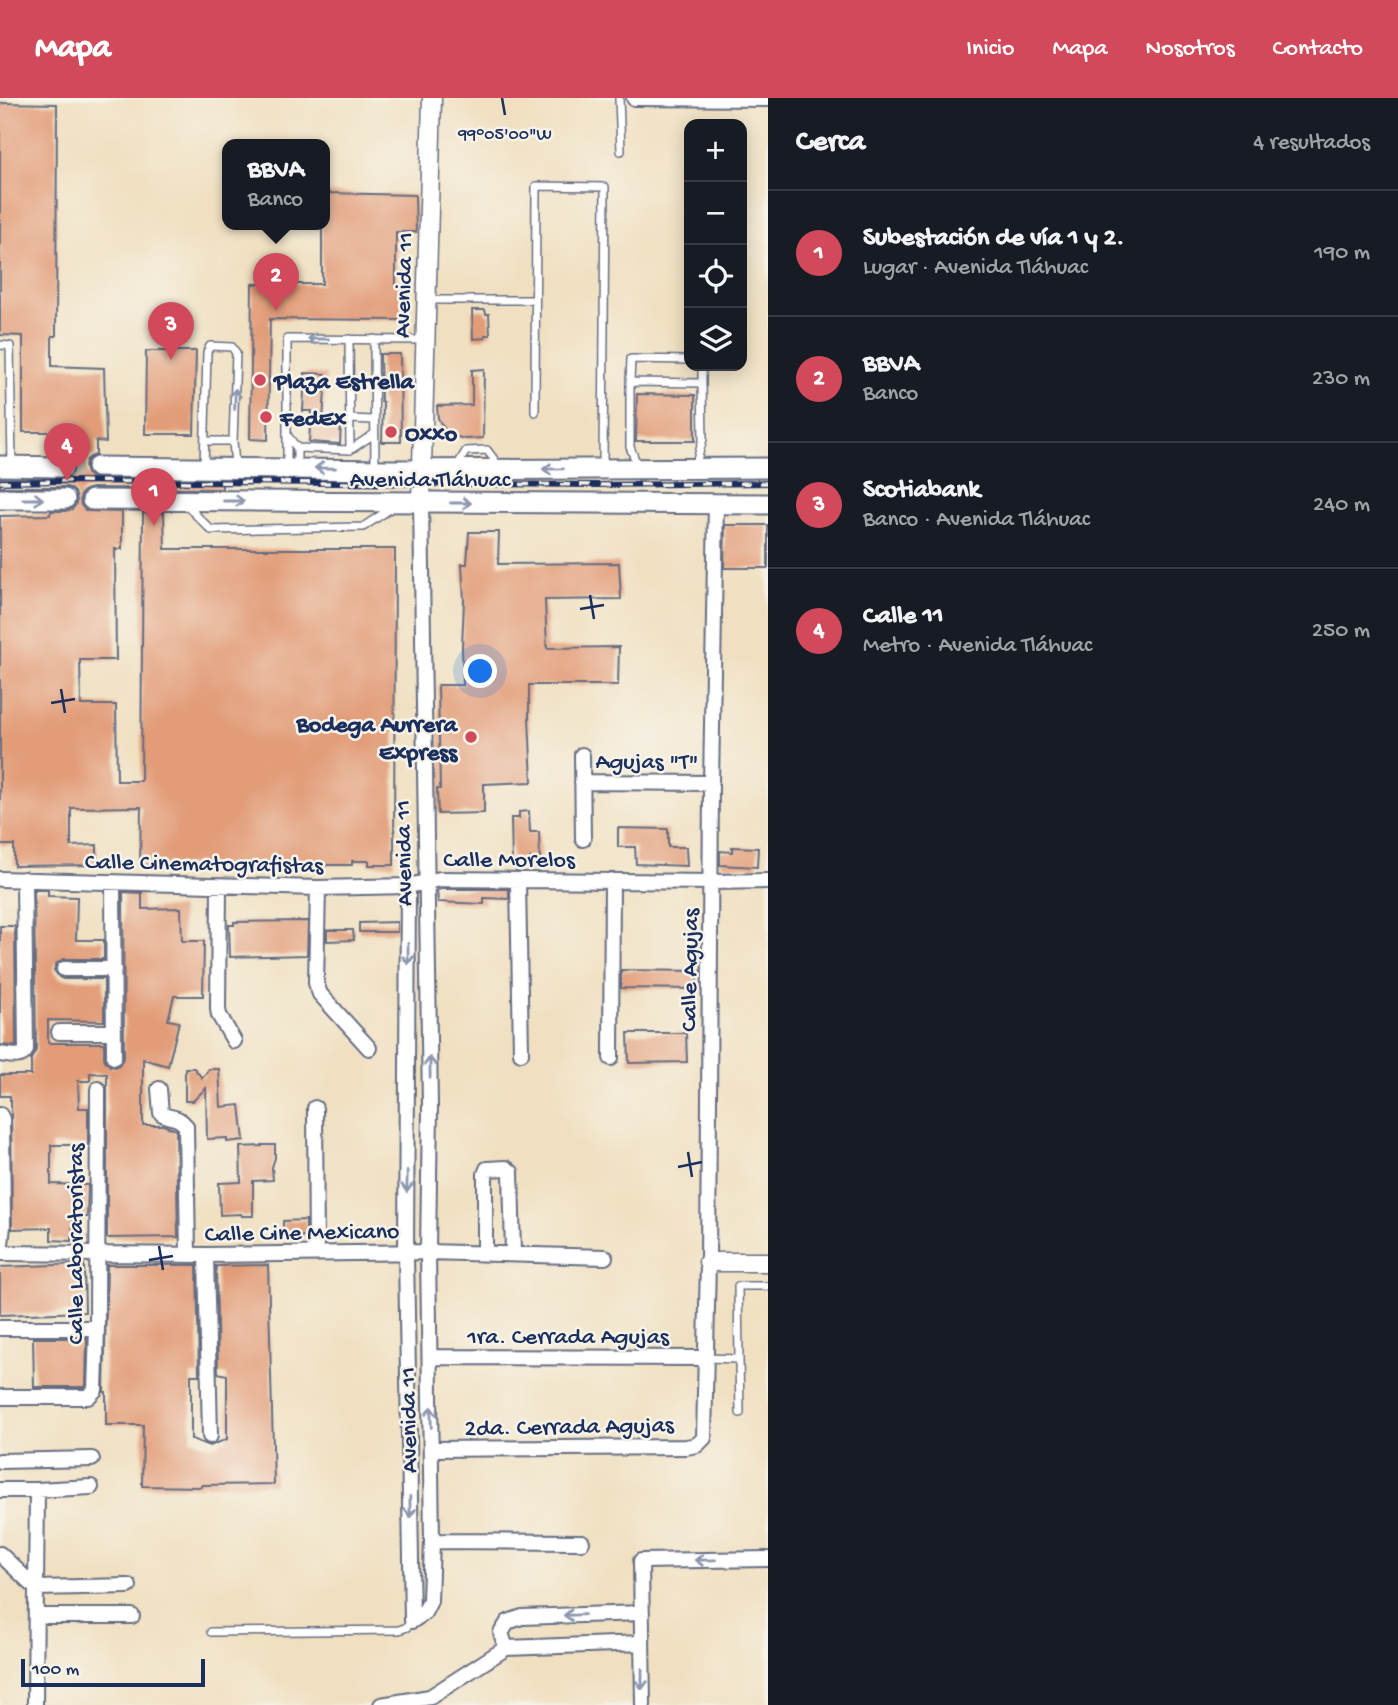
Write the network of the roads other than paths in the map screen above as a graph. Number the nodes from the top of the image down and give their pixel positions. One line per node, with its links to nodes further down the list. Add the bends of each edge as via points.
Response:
1 (432, 98): 6 (street, Avenida 11)
2 (619, 98): 5 (lane)
3 (634, 98): 4 (street)
4 (768, 99)
5 (621, 151)
6 (426, 300): 7 (lane); 10 (street, Avenida 11)
7 (536, 300): 16 (lane); 34 (lane, via 536,186 605,187)
8 (349, 339): 9 (lane); 17 (lane); 19 (lane, one-way to 19, via 287,339)
9 (374, 339): 10 (lane); 18 (lane)
10 (424, 340): 38 (street, Avenida 11)
11 (0, 345): 24 (lane, via 10,346)
12 (684, 360): 14 (lane, via 631,359)
13 (702, 371): 15 (lane)
14 (630, 382): 15 (lane); 35 (lane, via 630,447)
15 (702, 383): 31 (lane, via 703,439)
16 (535, 412)
17 (350, 419): 18 (lane); 26 (lane)
18 (374, 420): 20 (lane)
19 (287, 434): 25 (lane); 33 (lane)
20 (374, 434): 26 (lane); 37 (lane)
21 (205, 441): 22 (lane); 22 (lane, one-way to 21, via 236,353 232,346 210,346 206,352); 32 (lane)
22 (233, 441): 30 (lane)
23 (0, 445): 24 (lane)
24 (10, 445): 27 (lane)
25 (297, 447): 26 (lane); 33 (lane)
26 (350, 450)
27 (6, 466): 28 (main road)
28 (63, 467)
29 (97, 467): 32 (main road, Avenida Tláhuac)
30 (235, 467): 32 (main road, Avenida Tláhuac); 33 (main road, Avenida Tláhuac)
31 (694, 467): 35 (main road, Avenida Tláhuac); 36 (main road, Avenida Tláhuac)
32 (204, 468)
33 (292, 468): 37 (main road, Avenida Tláhuac, one-way to 33)
34 (603, 468): 35 (main road, Avenida Tláhuac); 38 (main road, Avenida Tláhuac, one-way to 38)
35 (639, 468)
36 (768, 468)
37 (375, 469): 38 (main road, Avenida Tláhuac)
38 (422, 470): 44 (street, Avenida 11)
39 (0, 499): 40 (main road, one-way to 40)
40 (65, 499)
41 (92, 500): 42 (main road, Avenida Tláhuac)
42 (181, 500): 43 (main road, Avenida Tláhuac, one-way to 43); 43 (lane, via 211,530 363,527)
43 (399, 502): 44 (main road, Avenida Tláhuac)
44 (421, 502): 45 (main road, Avenida Tláhuac, one-way to 45); 58 (street, Avenida 11)
45 (716, 503): 46 (main road, Avenida Tláhuac); 49 (street, Calle Agujas)
46 (768, 503)
47 (582, 755): 48 (street)
48 (582, 782): 49 (street, Agujas "T"); 50 (street)
49 (711, 783): 56 (street, Calle Agujas)
50 (583, 839)
51 (0, 879): 52 (street, Calle Cinematografistas)
52 (24, 879): 57 (street, Calle Cinematografistas); 69 (street, via 26,1050 21,1055)
53 (518, 881): 54 (street, Calle Morelos); 58 (street, Calle Morelos); 68 (street)
54 (612, 881): 56 (street, Calle Morelos); 71 (street)
55 (768, 881): 56 (street, Calle Morelos)
56 (711, 882): 88 (street, Calle Agujas)
57 (113, 883): 59 (street, Calle Cinematografistas); 63 (street)
58 (427, 883): 60 (street, Calle Morelos); 74 (street, Avenida 11, one-way to 58)
59 (219, 886): 61 (street, Calle Cinematografistas); 66 (street, via 218,1009)
60 (408, 886): 61 (street, Calle Cinematografistas); 75 (street, Avenida 11, one-way to 75)
61 (318, 888): 67 (street, via 316,983 320,994)
62 (64, 969): 63 (street)
63 (114, 969): 65 (street)
64 (60, 1032): 65 (street)
65 (113, 1032): 70 (street)
66 (233, 1041)
67 (369, 1048)
68 (521, 1053)
69 (0, 1054)
70 (114, 1057)
71 (611, 1058)
72 (98, 1089): 84 (street, Calle Laboratoristas)
73 (159, 1089): 85 (street, via 161,1113 186,1126)
74 (430, 1106): 75 (street); 78 (street, Avenida 11)
75 (408, 1107): 80 (street, Avenida 11, one-way to 80)
76 (315, 1108): 81 (street)
77 (0, 1115): 79 (street)
78 (428, 1252): 80 (street, Calle Cine Mexicano); 82 (street, Calle Cine Mexicano); 93 (street, Avenida 11)
79 (0, 1253): 84 (street, Calle Cine Mexicano)
80 (406, 1253): 81 (street, Calle Cine Mexicano); 115 (street, Avenida 11, one-way to 115)
81 (316, 1254): 86 (street, Calle Cine Mexicano)
82 (485, 1254): 83 (street, Calle Cine Mexicano); 83 (street, via 485,1174 487,1169 506,1168 511,1172)
83 (513, 1254): 87 (street, Calle Cine Mexicano)
84 (97, 1255): 85 (street, Calle Cine Mexicano); 92 (street, Calle Laboratoristas)
85 (188, 1255): 86 (street, Calle Cine Mexicano)
86 (206, 1255): 98 (street)
87 (605, 1257)
88 (708, 1262): 89 (street); 94 (street, Calle Agujas)
89 (768, 1262)
90 (768, 1286): 95 (lane, via 738,1286)
91 (0, 1328): 92 (street)
92 (97, 1328): 96 (street, Calle Laboratoristas, via 94,1390 88,1397)
93 (430, 1357): 94 (street, 1ra. Cerrada Agujas); 100 (street, Avenida 11, one-way to 93)
94 (706, 1358): 95 (lane); 99 (street, Calle Agujas)
95 (739, 1360): 97 (lane)
96 (0, 1396)
97 (740, 1413)
98 (209, 1436)
99 (704, 1438): 100 (street, 2da. Cerrada Agujas, via 686,1447)
100 (432, 1449): 106 (street, Avenida 11)
101 (92, 1459): 102 (street)
102 (0, 1461)
103 (91, 1488): 105 (street)
104 (0, 1490): 105 (street)
105 (37, 1490): 111 (street)
106 (432, 1541): 107 (street); 115 (street, Avenida 11, via 428,1607)
107 (582, 1542)
108 (0, 1554): 111 (street)
109 (768, 1559): 112 (street, one-way to 112, via 641,1561)
110 (128, 1587): 111 (street)
111 (36, 1588): 113 (street)
112 (642, 1613): 117 (street); 118 (street, one-way to 118, via 522,1617 508,1622 500,1633)
113 (37, 1616): 114 (street); 119 (street)
114 (132, 1616)
115 (412, 1620): 116 (lane, via 399,1630)
116 (211, 1632)
117 (642, 1643): 118 (street); 121 (street, one-way to 121)
118 (506, 1648): 120 (street, via 430,1697)
119 (35, 1705)
120 (381, 1705)
121 (643, 1705)

